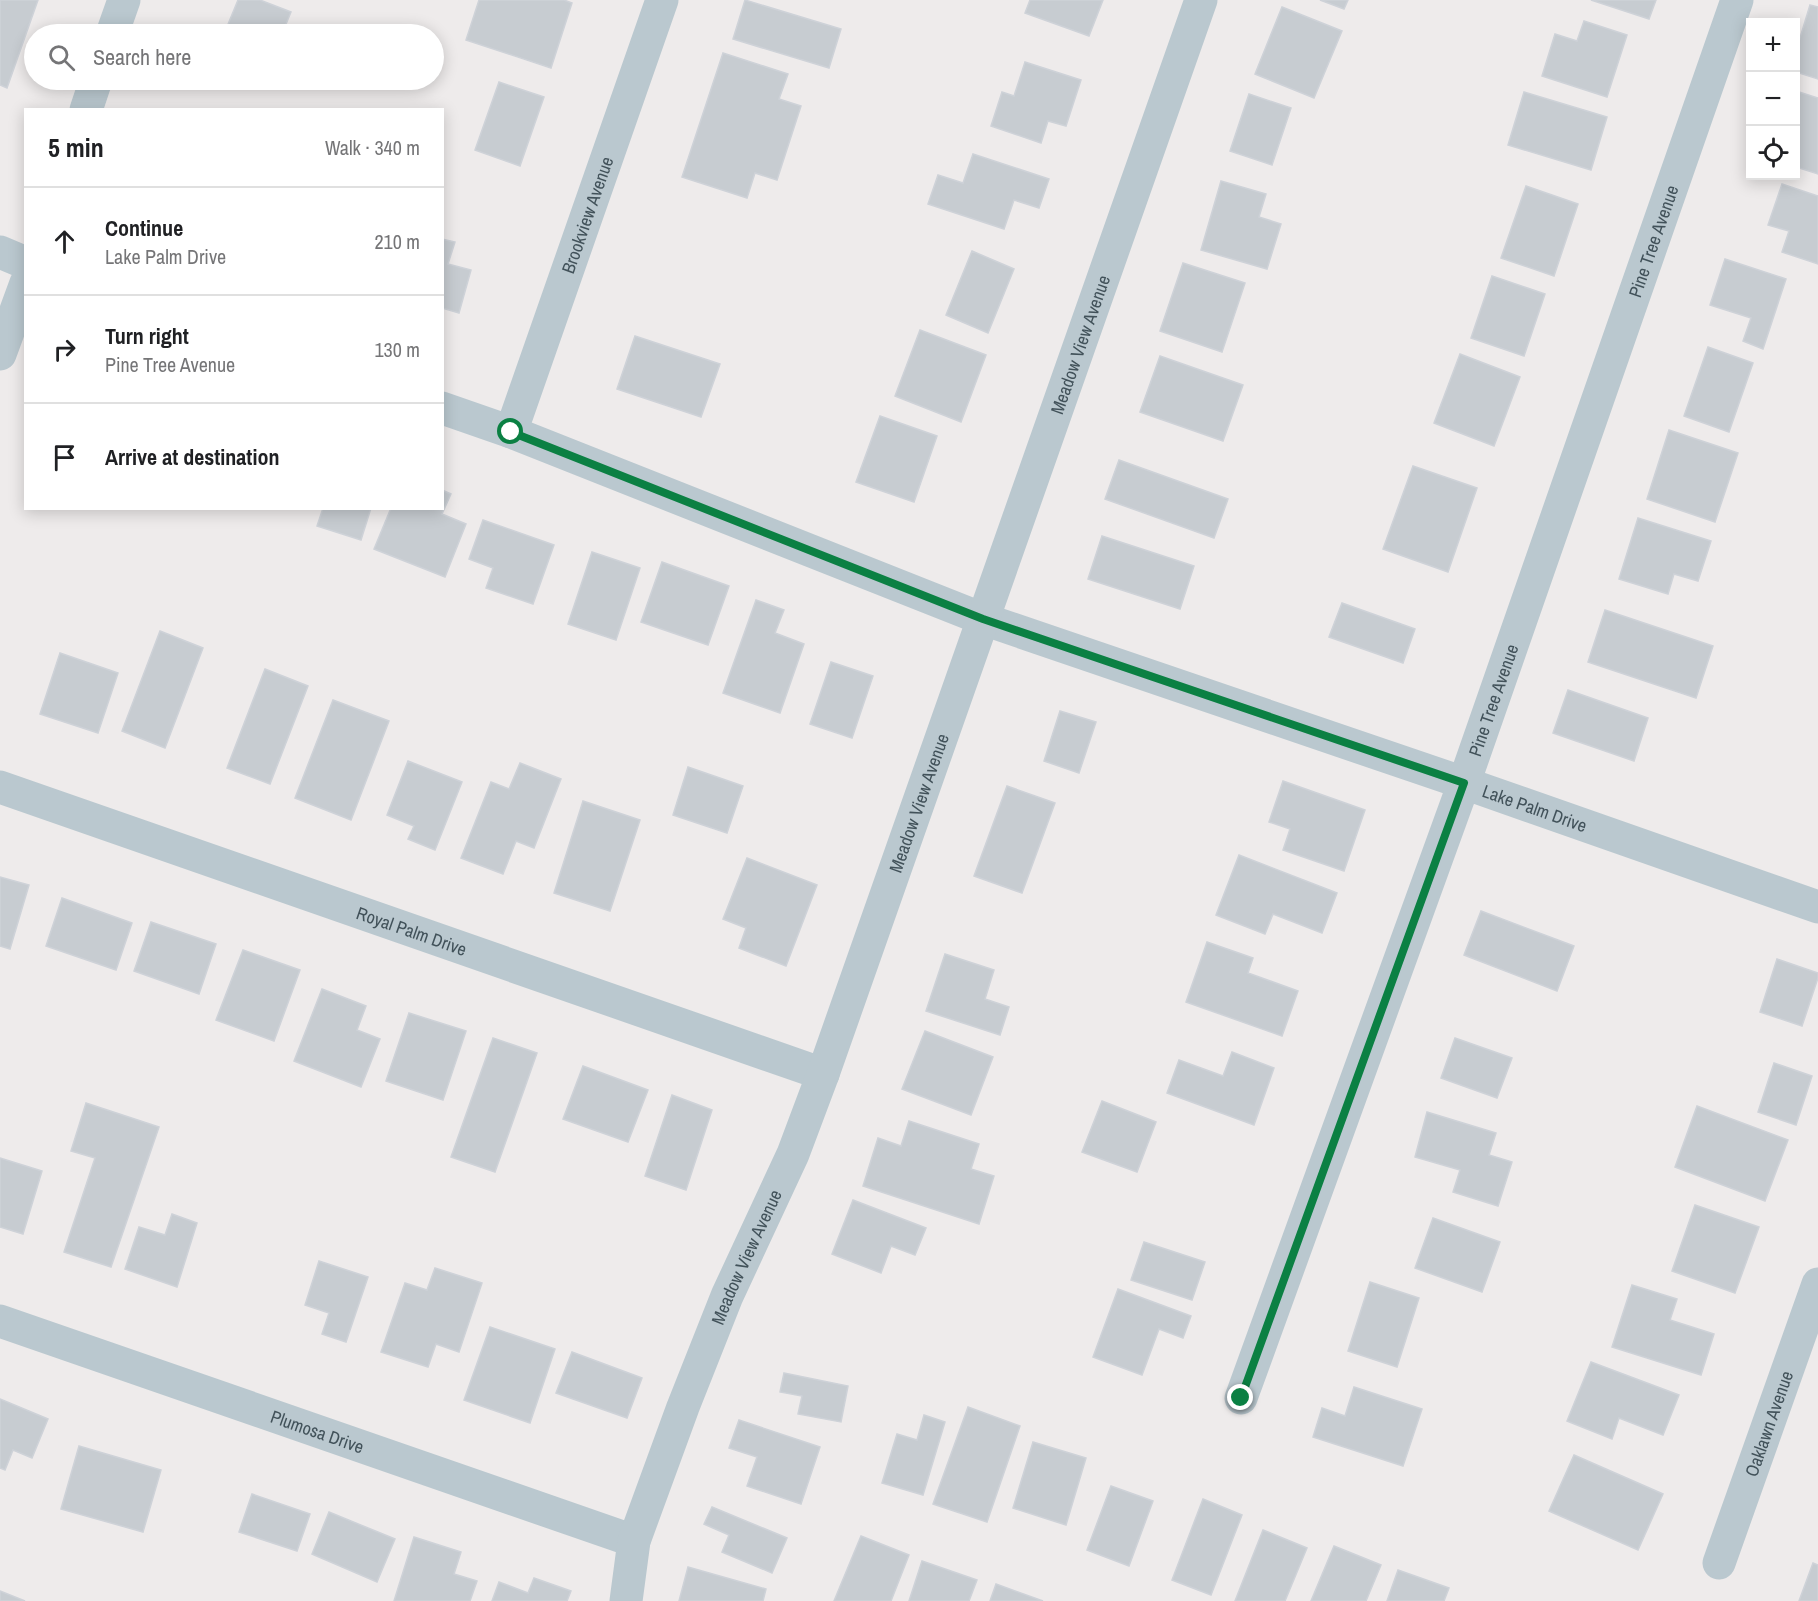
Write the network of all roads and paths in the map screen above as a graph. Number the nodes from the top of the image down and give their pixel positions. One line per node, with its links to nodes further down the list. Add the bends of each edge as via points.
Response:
1 (124, 0): 5 (street)
2 (662, 0): 13 (street, Brookview Avenue)
3 (1201, 0): 14 (street, Meadow View Avenue)
4 (1737, 0): 15 (street, Pine Tree Avenue)
5 (116, 24)
6 (93, 90): 7 (street)
7 (87, 108)
8 (0, 252): 9 (street)
9 (24, 262)
10 (24, 288): 11 (street)
11 (0, 354)
12 (444, 409): 13 (street, Lake Palm Drive)
13 (511, 432): 14 (street, Lake Palm Drive)
14 (983, 619): 15 (street, Lake Palm Drive); 18 (street, Meadow View Avenue)
15 (1464, 783): 17 (street, Lake Palm Drive); 21 (street, Pine Tree Avenue)
16 (0, 787): 18 (street, Royal Palm Drive)
17 (1818, 907)
18 (823, 1074): 22 (street, Meadow View Avenue, via 793,1154 727,1296)
19 (1818, 1284): 23 (street, Oaklawn Avenue)
20 (0, 1321): 22 (street, Plumosa Drive)
21 (1241, 1398)
22 (634, 1541): 24 (street, Meadow View Avenue)
23 (1719, 1563)
24 (626, 1601)

